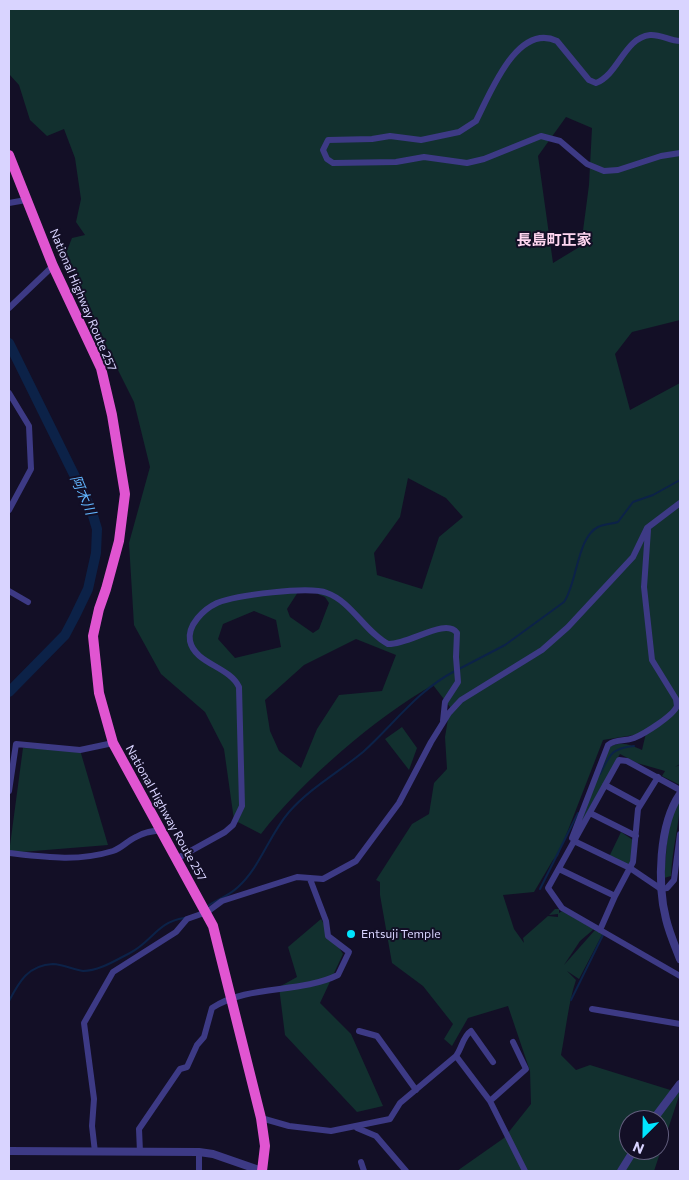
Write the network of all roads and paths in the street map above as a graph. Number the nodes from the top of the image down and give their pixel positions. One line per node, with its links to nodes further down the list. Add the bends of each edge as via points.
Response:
1 (680, 42): 2 (street, via 658,36 641,37 610,73 596,83 589,80 557,41 534,38 518,49 504,68 476,121 469,127 420,140 390,136 328,140 324,150 327,159 333,163 396,162 424,157 467,163 542,136 560,141 587,164 604,171)
2 (680, 154)
3 (9, 155): 4 (highway, National Highway Route 257)
4 (26, 200): 5 (street); 6 (highway, National Highway Route 257)
5 (9, 203)
6 (53, 266): 7 (street); 16 (highway, National Highway Route 257, via 100,368 112,414 125,494 119,541 93,636 99,693)
7 (9, 308)
8 (9, 393): 9 (street, via 29,426 31,468)
9 (12, 499): 11 (street)
10 (680, 503): 12 (street)
11 (9, 510)
12 (648, 528): 15 (street, via 633,557 568,627 524,662 461,700); 27 (street, via 644,592 652,660 678,706 637,737 613,741 608,745 573,834)
13 (9, 591): 14 (street)
14 (28, 602)
15 (443, 721): 29 (street, via 445,702 458,682 457,633 454,629 444,626 399,644 388,644 333,595 312,589 252,595 212,605 195,622 190,639 195,651 230,675 238,687 243,803 233,825 225,832); 33 (street, via 406,793 366,850 356,861 323,879)
16 (113, 743): 20 (street, via 80,750 16,744); 24 (highway, National Highway Route 257)
17 (658, 777): 18 (street, via 621,759); 19 (street); 22 (street)
18 (605, 785): 22 (street); 23 (street)
19 (680, 790)
20 (9, 791)
21 (680, 794): 34 (street, via 669,816)
22 (640, 804): 26 (street)
23 (590, 813): 26 (street); 27 (street)
24 (162, 830): 28 (street, via 139,835 113,851 87,857 65,859); 29 (highway, National Highway Route 257)
25 (680, 834): 30 (street)
26 (636, 836): 31 (street, via 634,862)
27 (574, 841): 31 (street); 32 (street)
28 (9, 853)
29 (178, 858): 36 (highway, National Highway Route 257)
30 (678, 858): 34 (street, via 673,884)
31 (630, 868): 34 (street); 35 (street)
32 (558, 869): 35 (street); 37 (street, via 548,888 558,906)
33 (310, 879): 36 (street, via 296,877 248,892 222,901); 40 (street, via 326,921 328,936 349,952 338,976 324,982)
34 (661, 889): 38 (street, via 666,921)
35 (614, 896): 37 (street)
36 (207, 912): 40 (highway, National Highway Route 257); 54 (street, via 187,919 176,932 113,972 84,1022 94,1099 92,1126)
37 (600, 930): 39 (street)
38 (680, 959)
39 (680, 976)
40 (232, 998): 51 (highway, National Highway Route 257); 55 (street, via 212,1008 204,1037 196,1045 187,1067 180,1068 143,1121 139,1129)
41 (592, 1009): 42 (street)
42 (680, 1024)
43 (359, 1031): 48 (street, via 377,1036)
44 (513, 1042): 49 (street, via 526,1070)
45 (456, 1056): 46 (street, via 466,1034 471,1031); 48 (street); 49 (street)
46 (493, 1062)
47 (680, 1084): 50 (street)
48 (416, 1090): 52 (street, via 400,1103 390,1119)
49 (490, 1101): 63 (street)
50 (661, 1110)
51 (261, 1118): 52 (street, via 324,1131); 60 (highway, National Highway Route 257, via 265,1146)
52 (357, 1128): 62 (street, via 376,1136)
53 (9, 1151): 54 (street)
54 (95, 1152): 55 (street)
55 (140, 1152): 56 (street)
56 (199, 1152): 59 (street); 60 (street)
57 (628, 1160): 64 (street)
58 (361, 1162): 61 (street)
59 (199, 1171)
60 (262, 1171)
61 (364, 1171)
62 (406, 1171)
63 (524, 1171)
64 (621, 1171)

